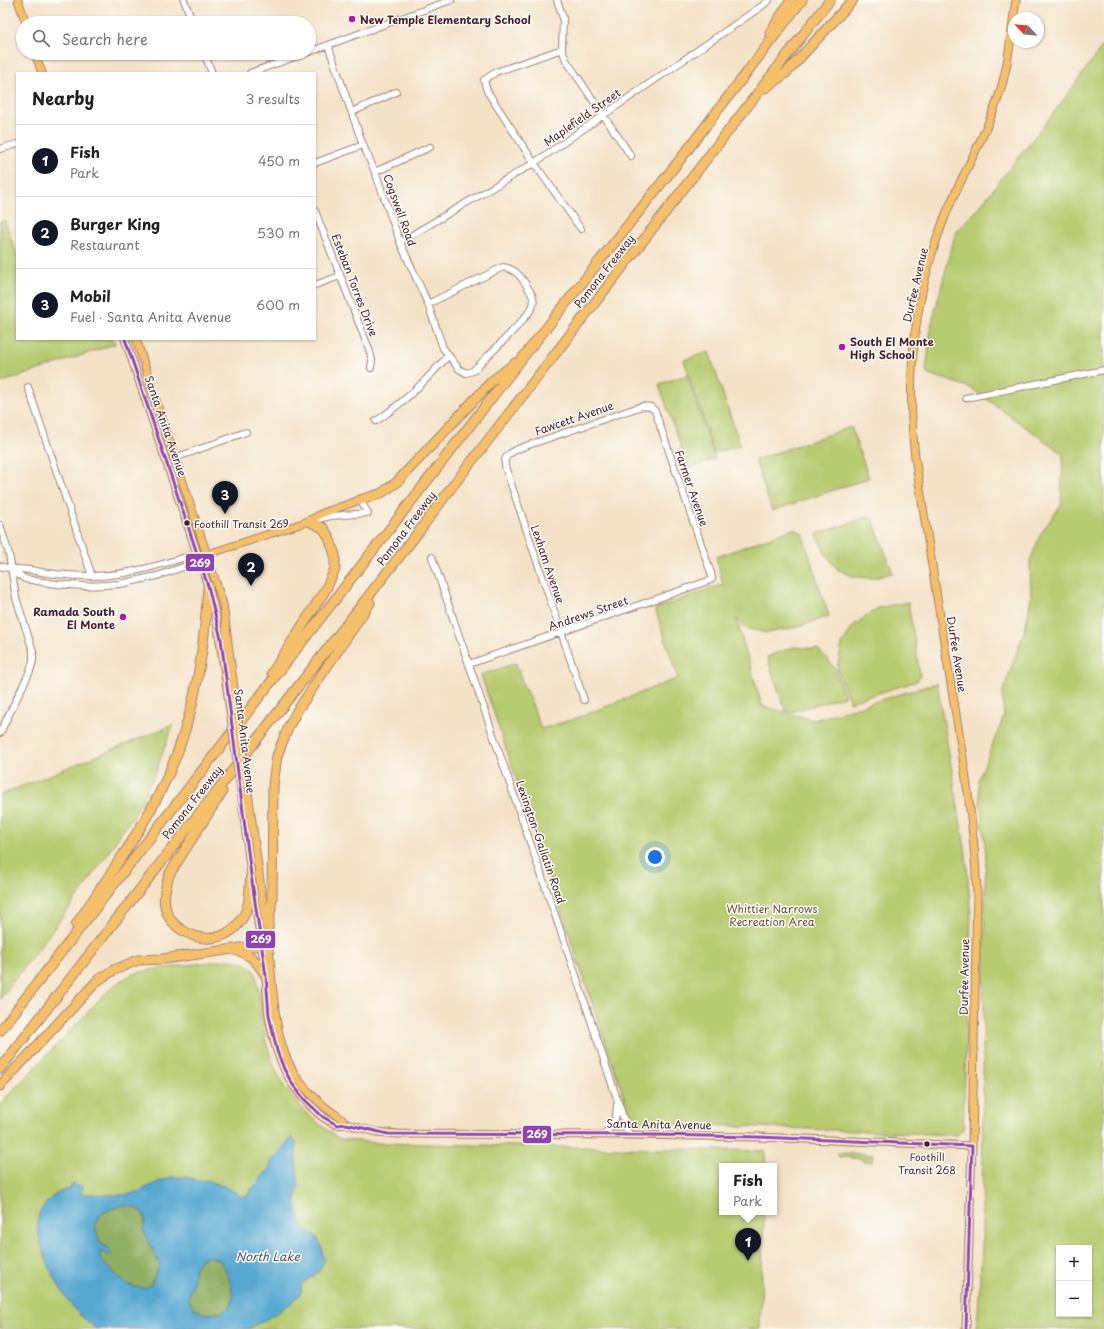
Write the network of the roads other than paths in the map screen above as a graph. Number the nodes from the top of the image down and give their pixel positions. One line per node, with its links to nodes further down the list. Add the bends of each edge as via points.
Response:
1 (18, 0): 11 (main road)
2 (184, 0): 12 (street)
3 (451, 0): 13 (street)
4 (557, 0): 14 (street, via 563,18)
5 (769, 0): 26 (street, Maplefield Street)
6 (791, 0): 22 (highway)
7 (802, 0): 22 (highway, Pomona Freeway)
8 (830, 0): 24 (highway, Pomona Freeway)
9 (853, 0): 24 (highway, via 786,73)
10 (1016, 0): 89 (main road, Durfee Avenue, via 1004,77 998,98 983,138 946,214 930,263 918,320 912,374 915,457 974,840 977,893)
11 (24, 16)
12 (190, 16)
13 (328, 45): 15 (street); 25 (street, Cogswell Road)
14 (562, 48): 26 (street, via 578,80); 33 (street, via 496,72 484,80 487,91)
15 (316, 49)
16 (37, 60): 20 (main road)
17 (207, 60): 21 (street)
18 (289, 60): 19 (street)
19 (262, 71)
20 (42, 72)
21 (212, 72)
22 (737, 84): 44 (highway, Pomona Freeway)
23 (396, 92): 25 (street)
24 (759, 92): 59 (highway, Pomona Freeway)
25 (352, 112): 28 (street, Cogswell Road)
26 (603, 114): 31 (street); 33 (street, Maplefield Street)
27 (16, 144): 30 (street)
28 (363, 145): 32 (street); 34 (street, Cogswell Road)
29 (430, 147): 34 (street)
30 (0, 149)
31 (631, 156)
32 (316, 163)
33 (534, 163): 36 (street); 37 (street, Maplefield Street)
34 (375, 172): 37 (street, Cogswell Road)
35 (316, 214): 38 (street, Esteban Torres Drive)
36 (582, 229)
37 (400, 242): 40 (street, Cogswell Road)
38 (340, 276): 39 (street); 45 (street, Esteban Torres Drive, via 369,349)
39 (316, 285)
40 (428, 304): 43 (street, Cogswell Road); 43 (street, Cogswell Road, via 503,267 515,271 533,296 533,305 521,321 473,371 459,369)
41 (125, 340): 48 (main road, Santa Anita Avenue)
42 (136, 340): 46 (main road, Santa Anita Avenue)
43 (448, 356): 52 (street, via 410,395)
44 (524, 356): 56 (highway, via 493,380 396,483 380,494); 73 (highway, Pomona Freeway)
45 (372, 368)
46 (146, 369): 48 (main road); 55 (main road, Santa Anita Avenue)
47 (1104, 370): 50 (street)
48 (136, 372): 61 (main road, Santa Anita Avenue)
49 (28, 387): 67 (street)
50 (966, 398)
51 (651, 407): 54 (street, Fawcett Avenue, via 642,406 526,446); 68 (street, Farmer Avenue, via 655,411)
52 (376, 421)
53 (246, 432): 55 (street)
54 (506, 457): 70 (street, Lexham Avenue, via 504,464)
55 (175, 458): 60 (main road, Santa Anita Avenue)
56 (360, 500): 57 (main road, via 323,513); 57 (street, via 368,513)
57 (309, 521): 60 (main road); 73 (highway, via 322,528 329,537 335,554 335,569 326,589)
58 (0, 524): 65 (street)
59 (420, 530): 75 (highway, Pomona Freeway); 77 (highway, via 311,689 282,743 273,786 272,900)
60 (206, 554): 61 (main road); 77 (main road, Santa Anita Avenue, bridge, via 222,604)
61 (198, 557): 63 (street, via 189,556); 66 (street, via 189,565); 69 (main road, Santa Anita Avenue)
62 (432, 557): 71 (street, Lexington-Gallatin Road)
63 (172, 561): 66 (street); 67 (street, via 135,571)
64 (0, 566): 65 (street)
65 (12, 570): 66 (street, via 25,579 84,586 125,583); 67 (street); 74 (street, via 16,598 33,651 33,661)
66 (174, 570)
67 (92, 576)
68 (712, 578): 70 (street, Andrews Street, via 702,584)
69 (208, 586): 76 (main road, Santa Anita Avenue, bridge, via 216,615 229,703); 81 (highway, via 207,618 196,690 187,725 164,783 134,838)
70 (561, 632): 71 (street, Andrews Street); 72 (street, Lexham Avenue)
71 (469, 664): 85 (street, Lexington-Gallatin Road)
72 (584, 700)
73 (241, 722): 81 (highway, Pomona Freeway)
74 (0, 733)
75 (250, 747): 76 (highway, via 170,873 164,897 169,918 188,934 200,938 226,934 244,917 248,906); 83 (highway, Pomona Freeway)
76 (250, 875): 78 (main road, Santa Anita Avenue)
77 (267, 934): 78 (main road, Santa Anita Avenue)
78 (265, 945): 79 (highway); 80 (main road, Santa Anita Avenue); 86 (main road, Santa Anita Avenue, via 280,1038 291,1068 312,1095 341,1117)
79 (231, 949): 80 (highway, via 253,958); 84 (highway, via 138,960 114,970 98,980)
80 (266, 976): 86 (main road, Santa Anita Avenue, via 273,1040 286,1074 306,1102 320,1115 337,1126)
81 (27, 998): 82 (highway, Pomona Freeway)
82 (0, 1031)
83 (0, 1069)
84 (0, 1086)
85 (618, 1102): 87 (street, via 613,1126); 88 (street, Lexington-Gallatin Road)
86 (346, 1124): 87 (main road, Santa Anita Avenue, via 394,1134)
87 (604, 1134): 88 (main road, Santa Anita Avenue)
88 (629, 1135): 89 (main road, Santa Anita Avenue, via 758,1137)
89 (972, 1146): 90 (main road, Durfee Avenue)
90 (966, 1329)

